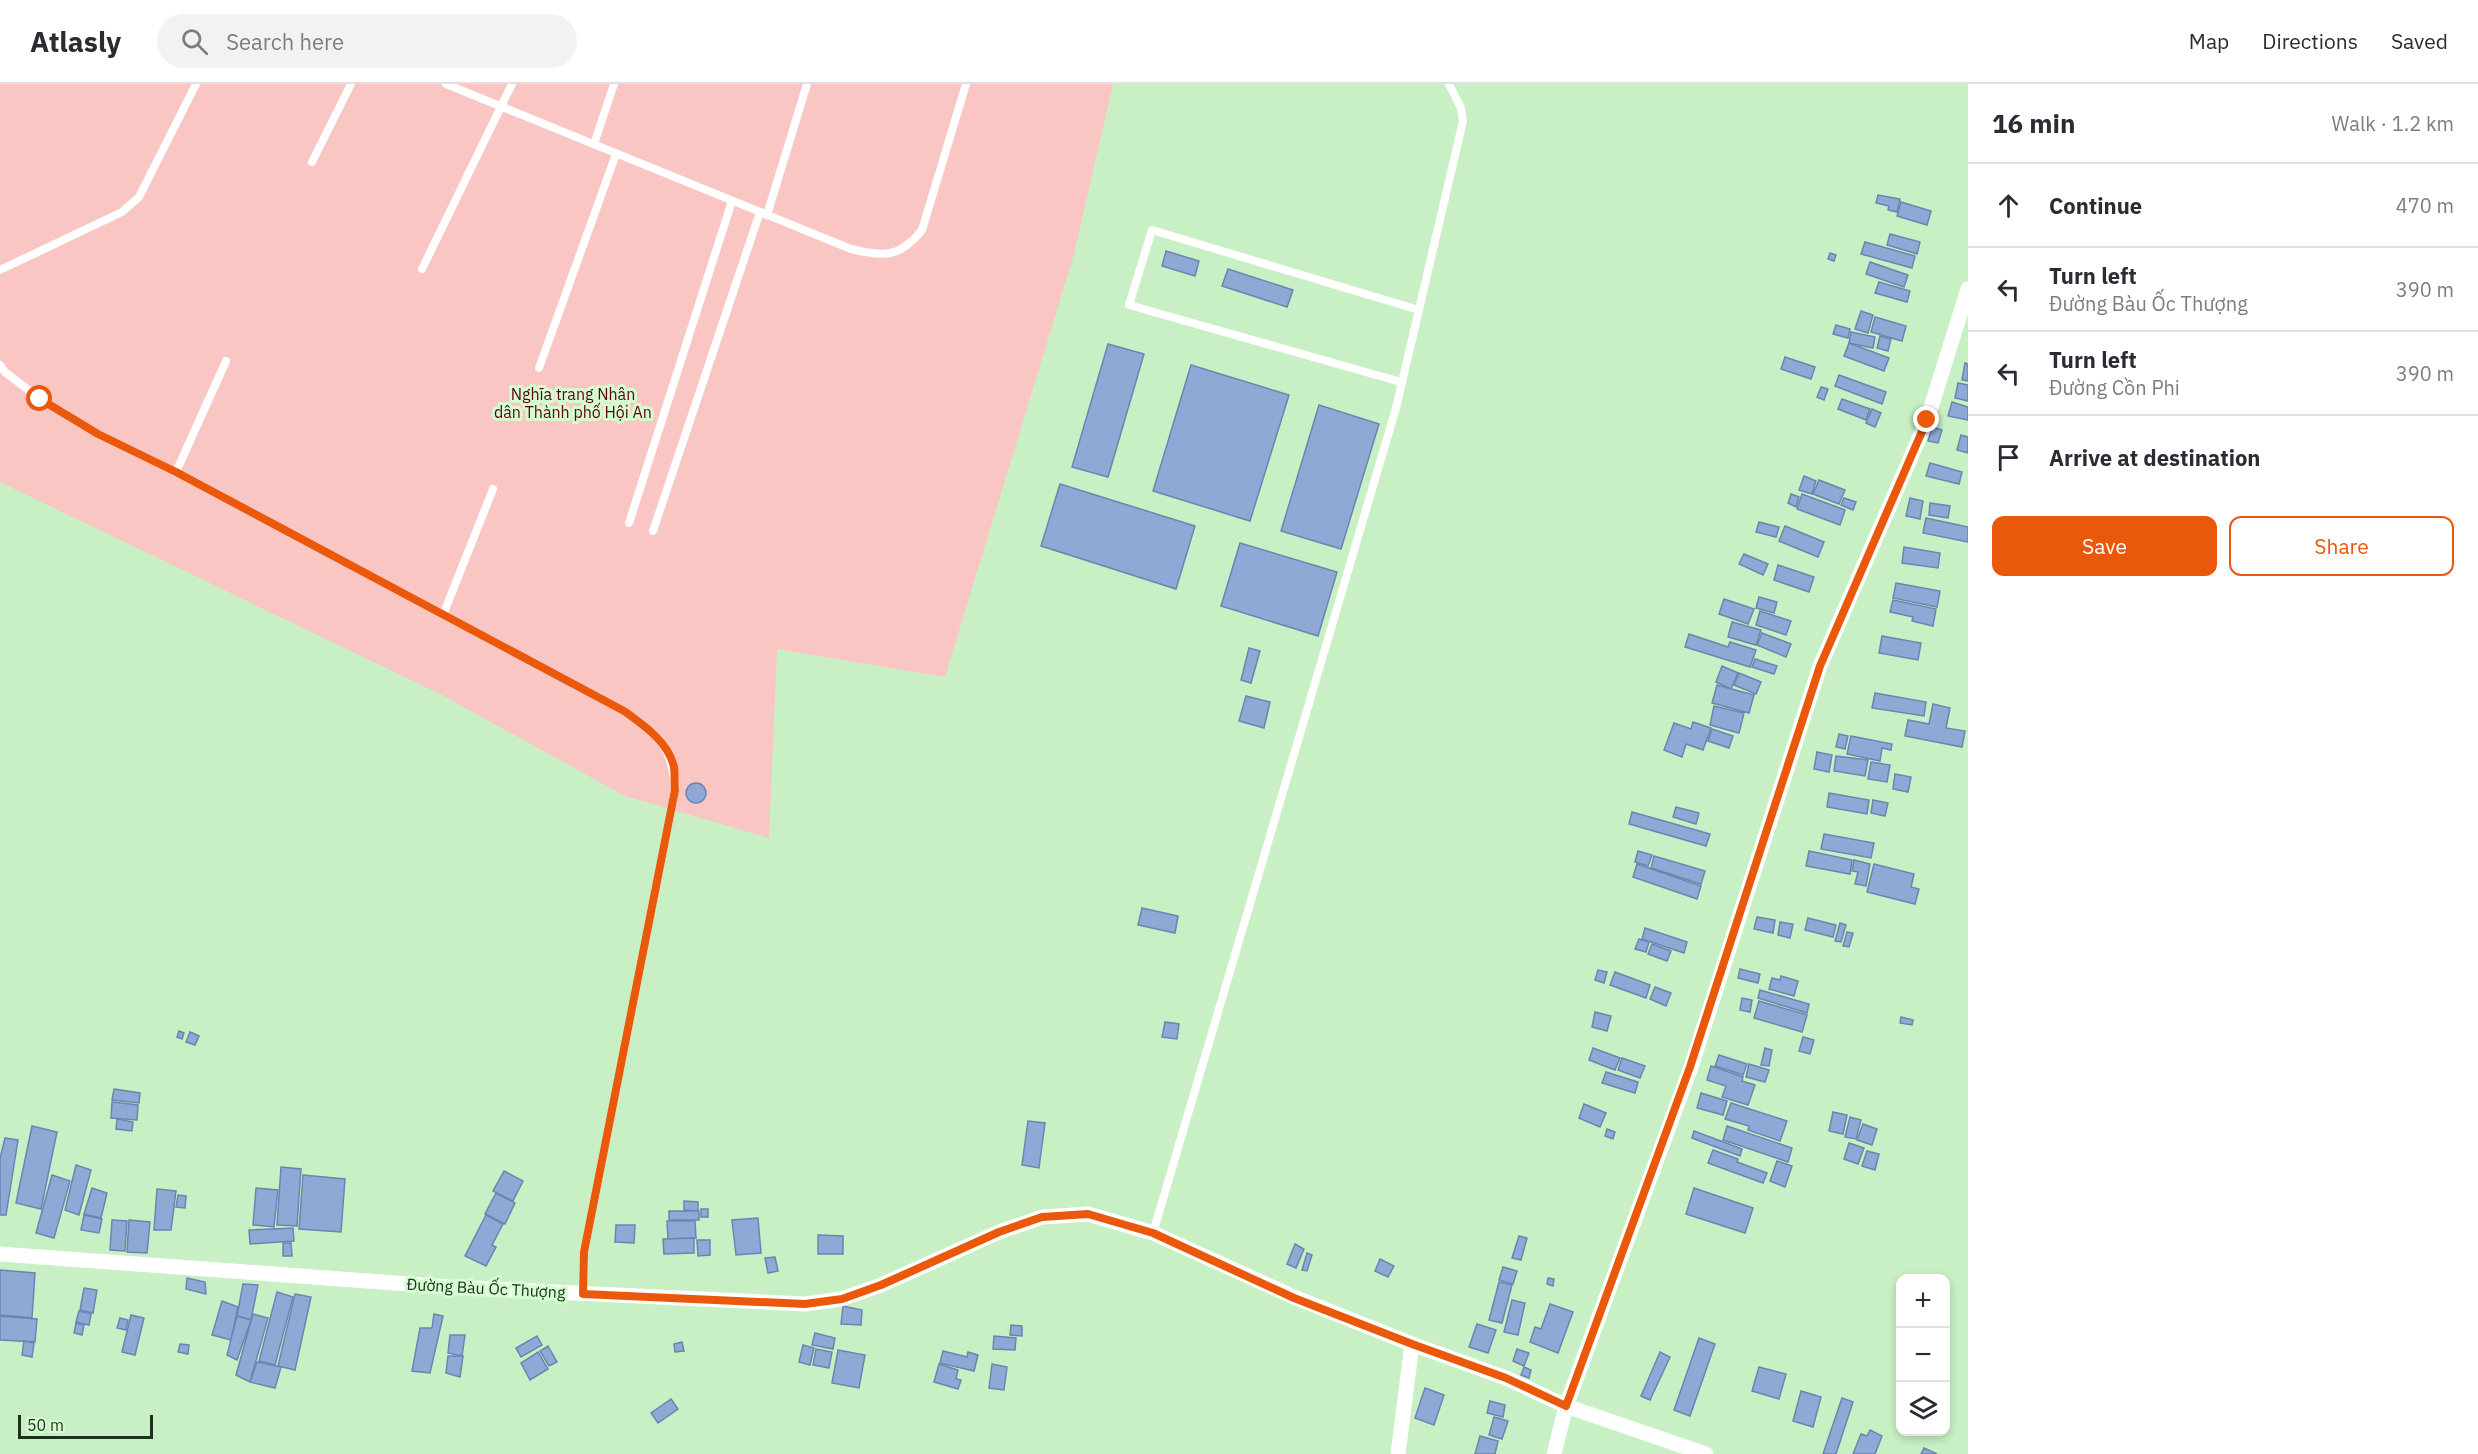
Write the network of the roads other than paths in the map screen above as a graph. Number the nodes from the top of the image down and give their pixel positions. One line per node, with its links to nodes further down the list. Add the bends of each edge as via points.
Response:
1 (196, 84): 16 (lane, via 139,196 122,212)
2 (351, 84): 12 (lane)
3 (446, 84): 9 (lane)
4 (512, 84): 9 (lane)
5 (614, 84): 10 (lane)
6 (807, 84): 14 (lane)
7 (966, 84): 14 (lane, via 922,230 911,244 896,252 876,255)
8 (1449, 84): 18 (lane, via 1455,91 1463,121)
9 (502, 107): 10 (lane); 15 (lane)
10 (594, 144): 11 (lane)
11 (616, 154): 13 (lane); 21 (lane)
12 (312, 162)
13 (732, 201): 14 (lane); 25 (lane)
14 (764, 214): 26 (lane)
15 (422, 269)
16 (0, 270)
17 (1968, 290): 32 (street, via 1927,420 1820,666 1690,1067)
18 (1419, 310): 22 (lane); 22 (lane, via 1152,230 1129,304)
19 (226, 361): 23 (lane)
20 (0, 365): 23 (lane, via 40,399 98,434)
21 (539, 368)
22 (1401, 381): 28 (lane)
23 (176, 472): 27 (lane)
24 (493, 489): 27 (lane)
25 (629, 523)
26 (653, 531)
27 (443, 615): 30 (lane, via 624,711 654,734 674,766 675,790 584,1252)
28 (1153, 1233): 30 (street, Đường Bàu Ốc Thượng, via 1088,1214 1042,1217 881,1285 842,1299 805,1304); 31 (street, Đường Bàu Ốc Thượng, via 1294,1298)
29 (0, 1254): 30 (street, Đường Bàu Ốc Thượng)
30 (583, 1294)
31 (1412, 1344): 32 (street, Đường Bàu Ốc Thượng, via 1506,1378); 33 (street)
32 (1566, 1406): 34 (street); 35 (street, Đường Bàu Ốc Thượng)
33 (1398, 1454)
34 (1554, 1454)
35 (1706, 1454)

